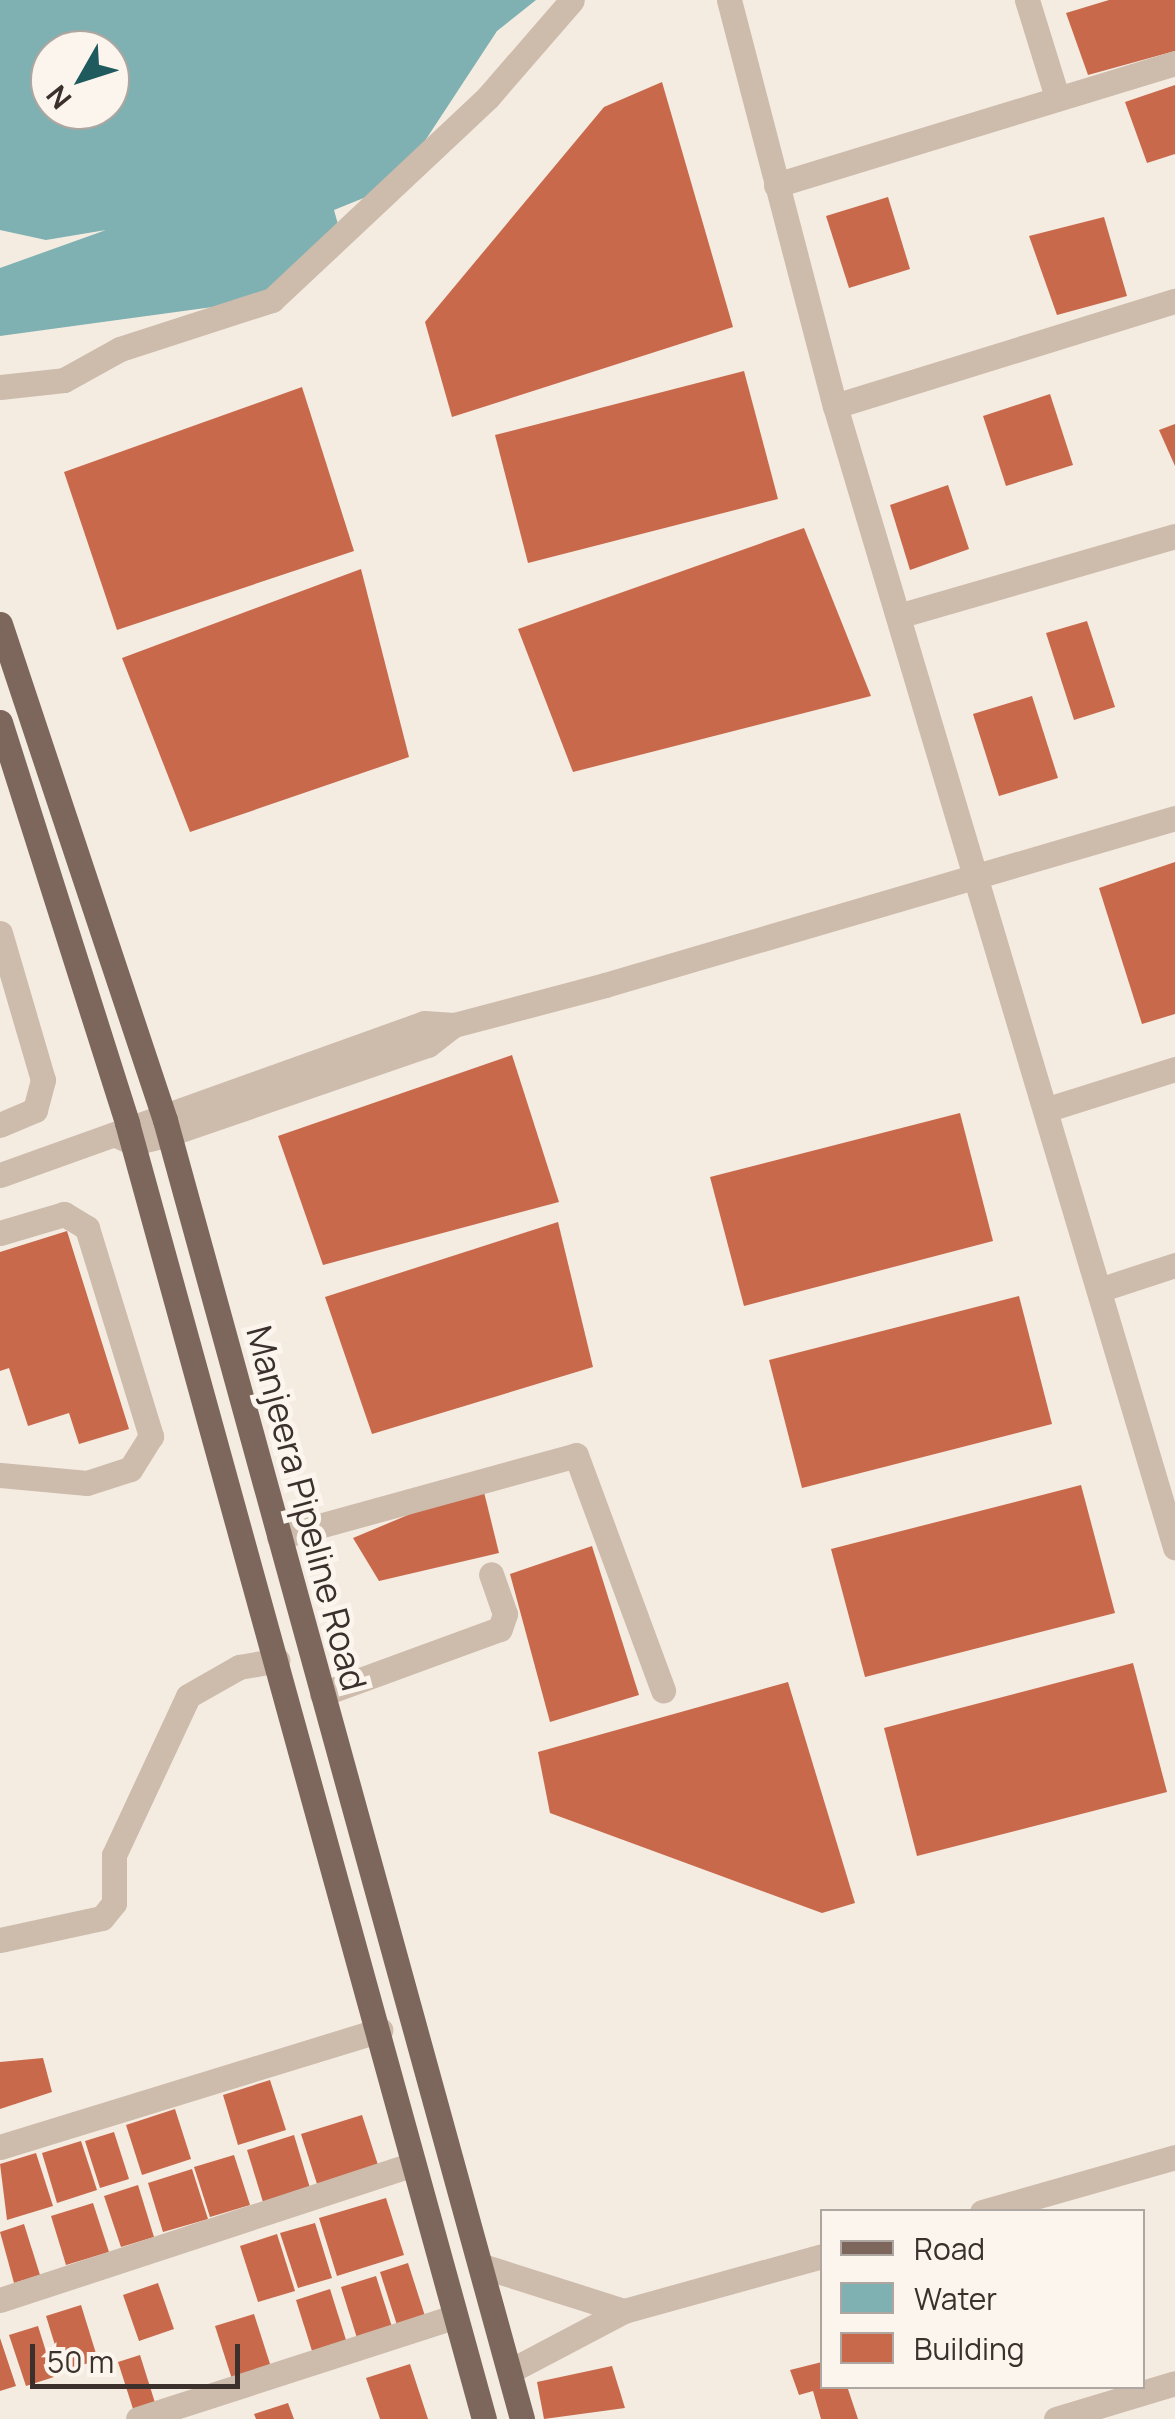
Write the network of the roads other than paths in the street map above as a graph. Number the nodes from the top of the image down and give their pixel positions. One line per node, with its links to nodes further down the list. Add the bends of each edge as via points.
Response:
1 (572, 0): 8 (street, via 488,98 272,300 120,348 64,380)
2 (729, 0): 6 (street)
3 (1026, 0): 5 (street)
4 (1175, 63): 5 (street)
5 (1057, 97): 6 (street)
6 (776, 185): 9 (street)
7 (1175, 301): 9 (street)
8 (0, 387)
9 (835, 406): 11 (street)
10 (1175, 536): 11 (street)
11 (898, 616): 16 (street)
12 (0, 624): 14 (main road, Manjeera Pipeline Road)
13 (3, 731): 14 (main road); 22 (main road, Manjeera Pipeline Road)
14 (36, 733): 20 (main road, Manjeera Pipeline Road)
15 (1175, 818): 16 (street)
16 (976, 880): 19 (street); 20 (street, via 454,1025 424,1024)
17 (0, 932): 21 (street, via 43,1080 35,1110)
18 (1175, 1069): 19 (street)
19 (1045, 1110): 26 (street)
20 (166, 1123): 22 (street); 28 (main road, Manjeera Pipeline Road)
21 (0, 1126)
22 (125, 1134): 23 (street); 31 (main road, Manjeera Pipeline Road)
23 (0, 1176)
24 (0, 1233): 27 (street, via 64,1214 87,1228 151,1436 130,1469 87,1483)
25 (1175, 1265): 26 (street)
26 (1099, 1290): 29 (street)
27 (0, 1475)
28 (279, 1537): 32 (street, via 576,1455); 33 (main road, Manjeera Pipeline Road)
29 (1175, 1547)
30 (491, 1574): 33 (street, via 505,1614 500,1628)
31 (277, 1660): 35 (main road, Manjeera Pipeline Road); 36 (street, via 238,1668 188,1696 114,1855 114,1903 102,1918)
32 (662, 1690)
33 (322, 1694): 34 (main road, Manjeera Pipeline Road)
34 (366, 1855): 35 (main road); 43 (main road, Manjeera Pipeline Road)
35 (333, 1863): 37 (main road, Manjeera Pipeline Road)
36 (0, 1940)
37 (380, 2030): 38 (street); 40 (main road, Manjeera Pipeline Road)
38 (0, 2147)
39 (1175, 2157): 41 (street)
40 (410, 2164): 44 (street); 46 (main road, Manjeera Pipeline Road)
41 (993, 2209)
42 (820, 2257): 45 (street)
43 (482, 2266): 45 (street); 47 (main road, Manjeera Pipeline Road)
44 (0, 2300)
45 (624, 2311): 47 (street)
46 (454, 2317): 49 (street); 50 (main road, Manjeera Pipeline Road)
47 (510, 2372): 51 (main road, Manjeera Pipeline Road)
48 (1175, 2383): 52 (street)
49 (138, 2419)
50 (484, 2419)
51 (522, 2419)
52 (1056, 2419)

